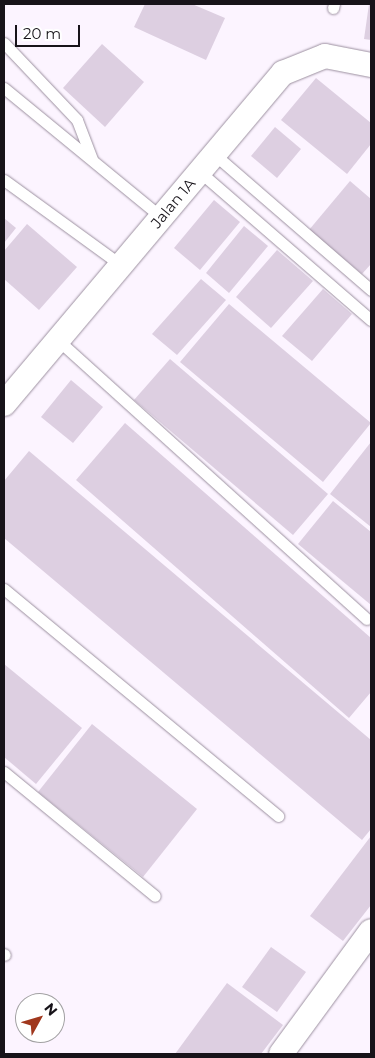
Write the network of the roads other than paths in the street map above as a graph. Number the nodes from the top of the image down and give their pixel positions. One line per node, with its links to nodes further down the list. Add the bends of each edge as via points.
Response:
1 (4, 43): 4 (lane, via 77,120)
2 (371, 65): 5 (street, Jalan 1A, via 325,56 282,73)
3 (4, 88): 4 (lane)
4 (92, 161): 7 (lane)
5 (207, 163): 7 (street, Jalan 1A); 9 (lane); 10 (lane)
6 (4, 180): 8 (lane)
7 (161, 217): 8 (street, Jalan 1A)
8 (121, 265): 11 (street, Jalan 1A)
9 (371, 290)
10 (371, 320)
11 (58, 340): 12 (street, Jalan 1A); 14 (lane)
12 (4, 404)
13 (4, 589): 16 (lane)
14 (367, 618)
15 (4, 772): 17 (lane)
16 (278, 816)
17 (155, 896)
18 (371, 931): 19 (street)
19 (281, 1054)

